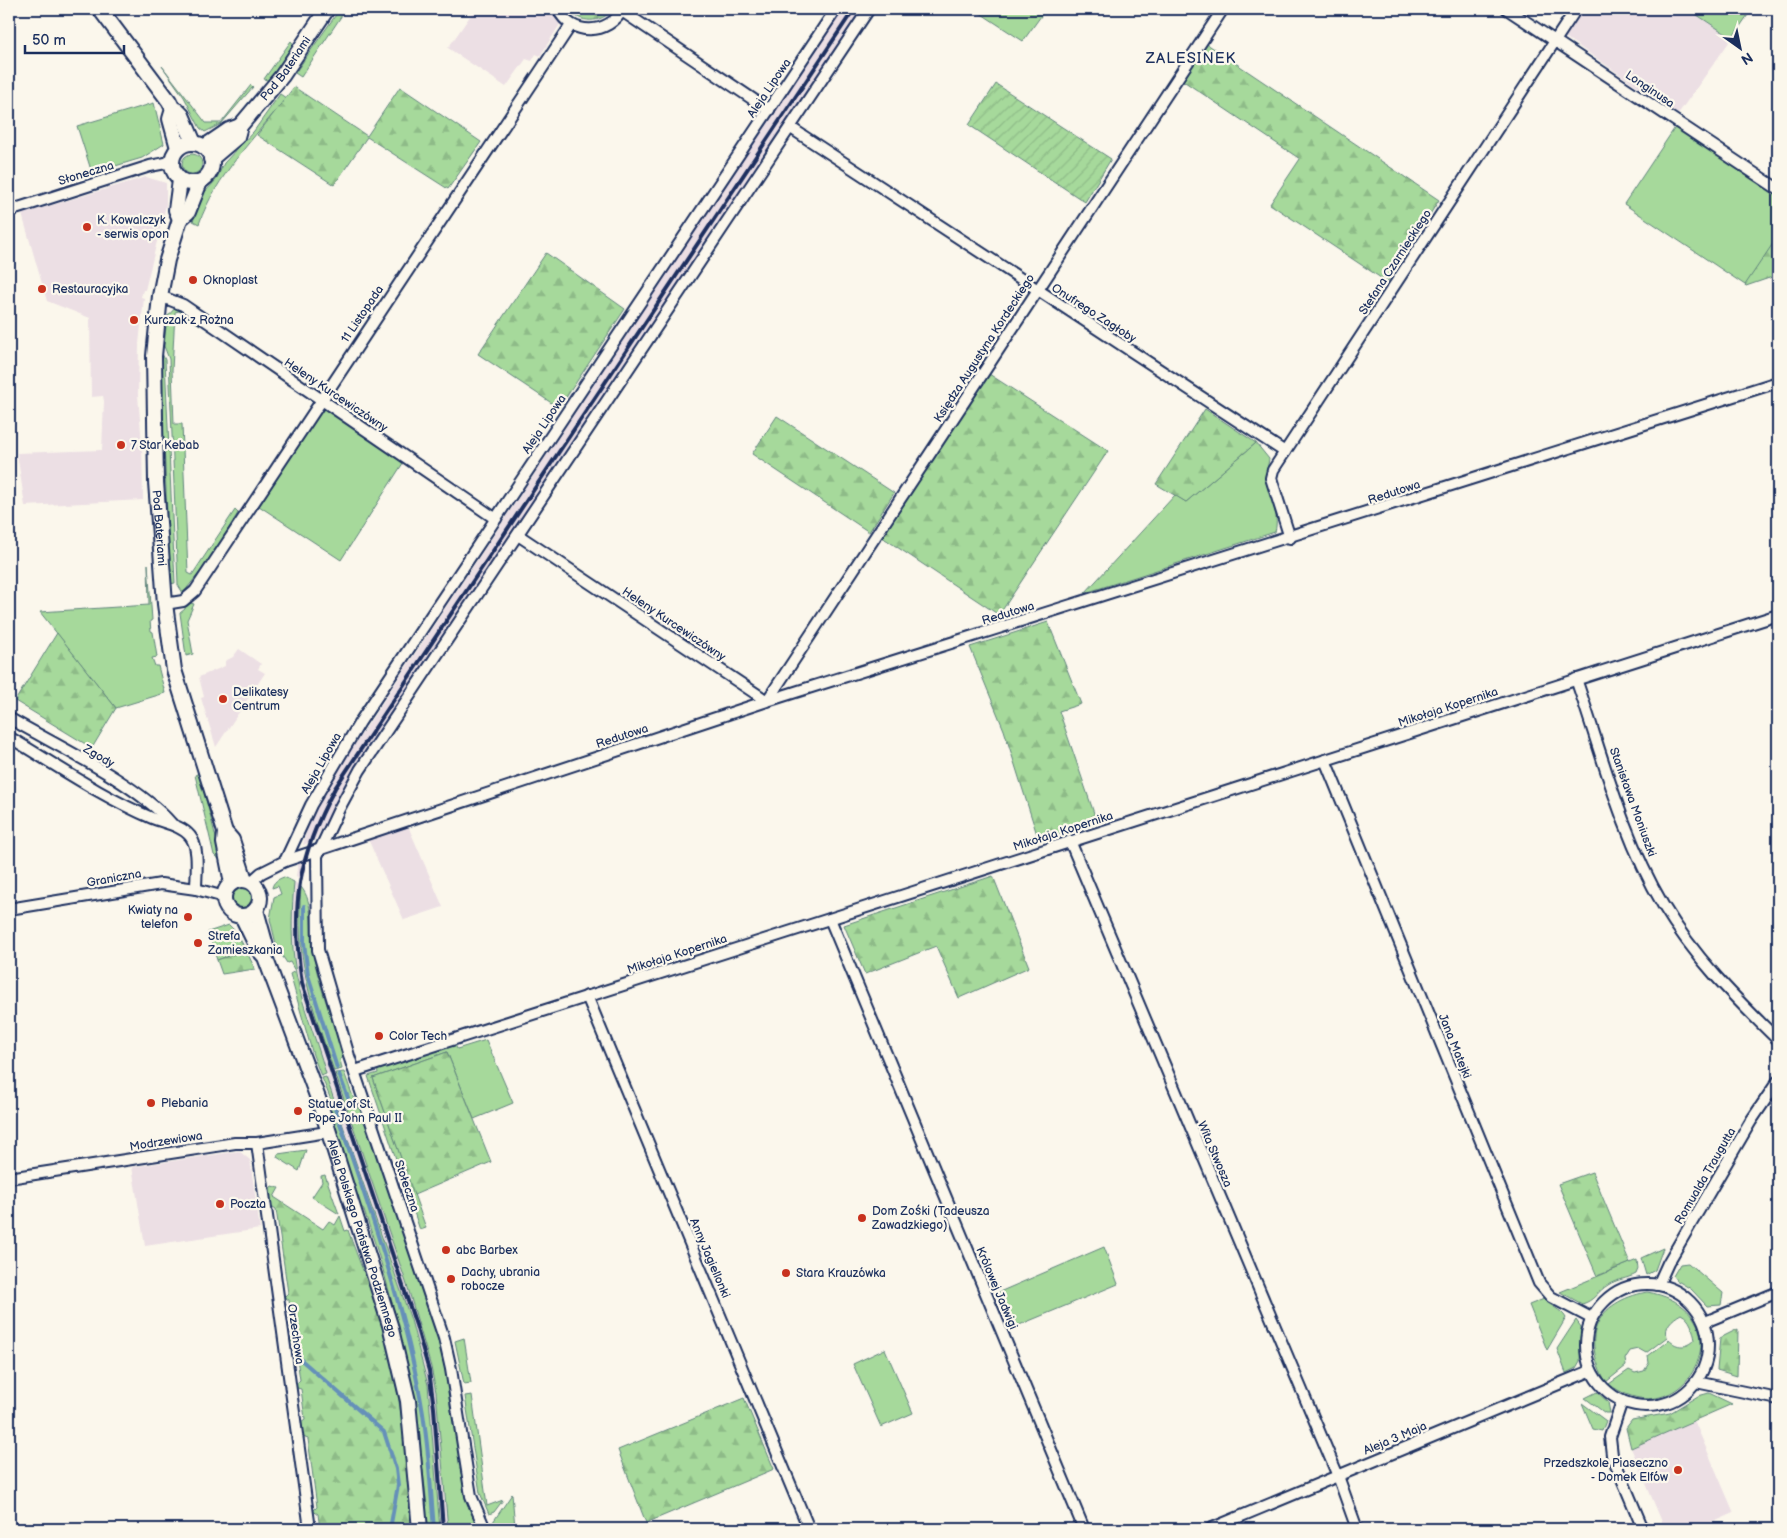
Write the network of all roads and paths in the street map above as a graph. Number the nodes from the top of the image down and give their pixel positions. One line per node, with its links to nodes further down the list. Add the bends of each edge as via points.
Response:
1 (100, 9): 12 (street, via 166,96)
2 (327, 9): 14 (street, Pod Bateriami, via 282,76)
3 (558, 9): 10 (street)
4 (836, 9): 13 (street, Aleja Lipowa)
5 (869, 9): 15 (street)
6 (1223, 9): 25 (street, Księdza Augustyna Kordeckiego)
7 (1507, 9): 11 (street, Longinusa)
8 (1576, 9): 11 (street, Stefana Czarnieckiego)
9 (623, 10): 10 (street, via 611,24 600,29 590,30); 13 (street)
10 (571, 24): 28 (street, 11 Listopada)
11 (1555, 41): 22 (street, Longinusa); 29 (street, Stefana Czarnieckiego)
12 (173, 110): 16 (street, via 182,115); 17 (street, via 170,119)
13 (769, 110): 30 (street, Aleja Lipowa)
14 (240, 126): 16 (street, Pod Bateriami); 18 (street, Pod Bateriami, via 230,145)
15 (791, 128): 25 (street, Onufrego Zagłoby); 31 (street)
16 (199, 145): 17 (street, Pod Bateriami); 18 (street)
17 (178, 148): 19 (street)
18 (212, 159): 21 (street, Pod Bateriami, via 210,172)
19 (171, 162): 20 (street, via 173,172); 23 (street, Słoneczna)
20 (180, 180): 21 (street); 24 (street, Pod Bateriami, via 176,210)
21 (200, 182): 24 (street, Pod Bateriami, via 188,212)
22 (1778, 189)
23 (9, 211)
24 (180, 219): 26 (street, Pod Bateriami)
25 (1037, 290): 29 (street, Onufrego Zagłoby); 36 (street, Księdza Augustyna Kordeckiego)
26 (160, 296): 28 (street, Heleny Kurcewiczówny, via 183,305); 33 (street, Pod Bateriami, via 154,356 156,482)
27 (1778, 382): 32 (street, Redutowa)
28 (320, 400): 30 (street, Heleny Kurcewiczówny); 33 (street, 11 Listopada, via 195,591 183,601)
29 (1285, 452): 32 (street, Stefana Czarnieckiego, via 1271,478)
30 (496, 519): 43 (street, Aleja Lipowa, via 360,722 311,805)
31 (518, 535): 36 (street, Heleny Kurcewiczówny); 42 (street, via 360,770)
32 (1290, 538): 36 (street, Redutowa)
33 (165, 604): 44 (street, Pod Bateriami, via 174,670 225,832 232,840)
34 (1778, 615): 35 (street, Mikołaja Kopernika)
35 (1576, 679): 39 (street, Mikołaja Kopernika); 53 (street, Stanisława Moniuszki, via 1628,832 1662,905 1726,990)
36 (767, 701): 42 (street, Redutowa)
37 (9, 718): 40 (street, Zgody, via 124,785 159,810)
38 (9, 738): 40 (street, Zgody, via 120,802 153,819)
39 (1325, 760): 41 (street, Mikołaja Kopernika); 61 (street, Jana Matejki, via 1539,1282 1551,1297)
40 (171, 824): 45 (street, Zgody, via 190,835 192,840)
41 (1070, 841): 50 (street, Mikołaja Kopernika); 67 (street, Wita Stwosza)
42 (319, 850): 43 (street, Redutowa); 54 (street, Stołeczna, via 316,862 318,950)
43 (285, 861): 44 (street, Redutowa)
44 (243, 882): 46 (street); 48 (street, via 260,895)
45 (196, 889): 46 (street, Graniczna); 47 (street, Graniczna, via 148,885)
46 (224, 897): 49 (street, via 227,908)
47 (9, 909)
48 (256, 910): 49 (street); 51 (street, Aleja Polskiego Państwa Podziemnego, via 266,946)
49 (242, 916): 51 (street, Aleja Polskiego Państwa Podziemnego)
50 (830, 919): 52 (street, Mikołaja Kopernika); 72 (street, Królowej Jadwigi)
51 (265, 957): 56 (street, Aleja Polskiego Państwa Podziemnego, via 319,1101)
52 (587, 996): 54 (street, Mikołaja Kopernika); 71 (street, Anny Jagiellonki)
53 (1778, 1040)
54 (355, 1071): 70 (street, Stołeczna, via 444,1338 452,1369 471,1496)
55 (1778, 1081): 59 (street, Romualda Traugutta, via 1668,1262)
56 (327, 1132): 57 (street, Modrzewiowa); 69 (street, Aleja Polskiego Państwa Podziemnego, via 390,1325 408,1401)
57 (257, 1143): 58 (street, Modrzewiowa, via 235,1143); 68 (street, Orzechowa)
58 (9, 1178)
59 (1658, 1286): 61 (street, via 1639,1285 1620,1290 1604,1301); 62 (street, via 1675,1290 1692,1303)
60 (1778, 1292): 62 (street)
61 (1591, 1318): 63 (street, via 1586,1350)
62 (1705, 1322): 64 (street, via 1708,1342 1702,1372)
63 (1590, 1371): 66 (street, via 1610,1394); 67 (street, Aleja 3 Maja)
64 (1696, 1382): 65 (street); 66 (street, via 1681,1396 1657,1406 1637,1406)
65 (1778, 1399)
66 (1622, 1401): 75 (street, via 1610,1436 1612,1455)
67 (1338, 1476): 73 (street, Aleja 3 Maja); 74 (street, Wita Stwosza)
68 (310, 1529)
69 (420, 1529)
70 (485, 1529)
71 (809, 1529)
72 (1084, 1529)
73 (1210, 1529)
74 (1357, 1529)
75 (1644, 1529)

